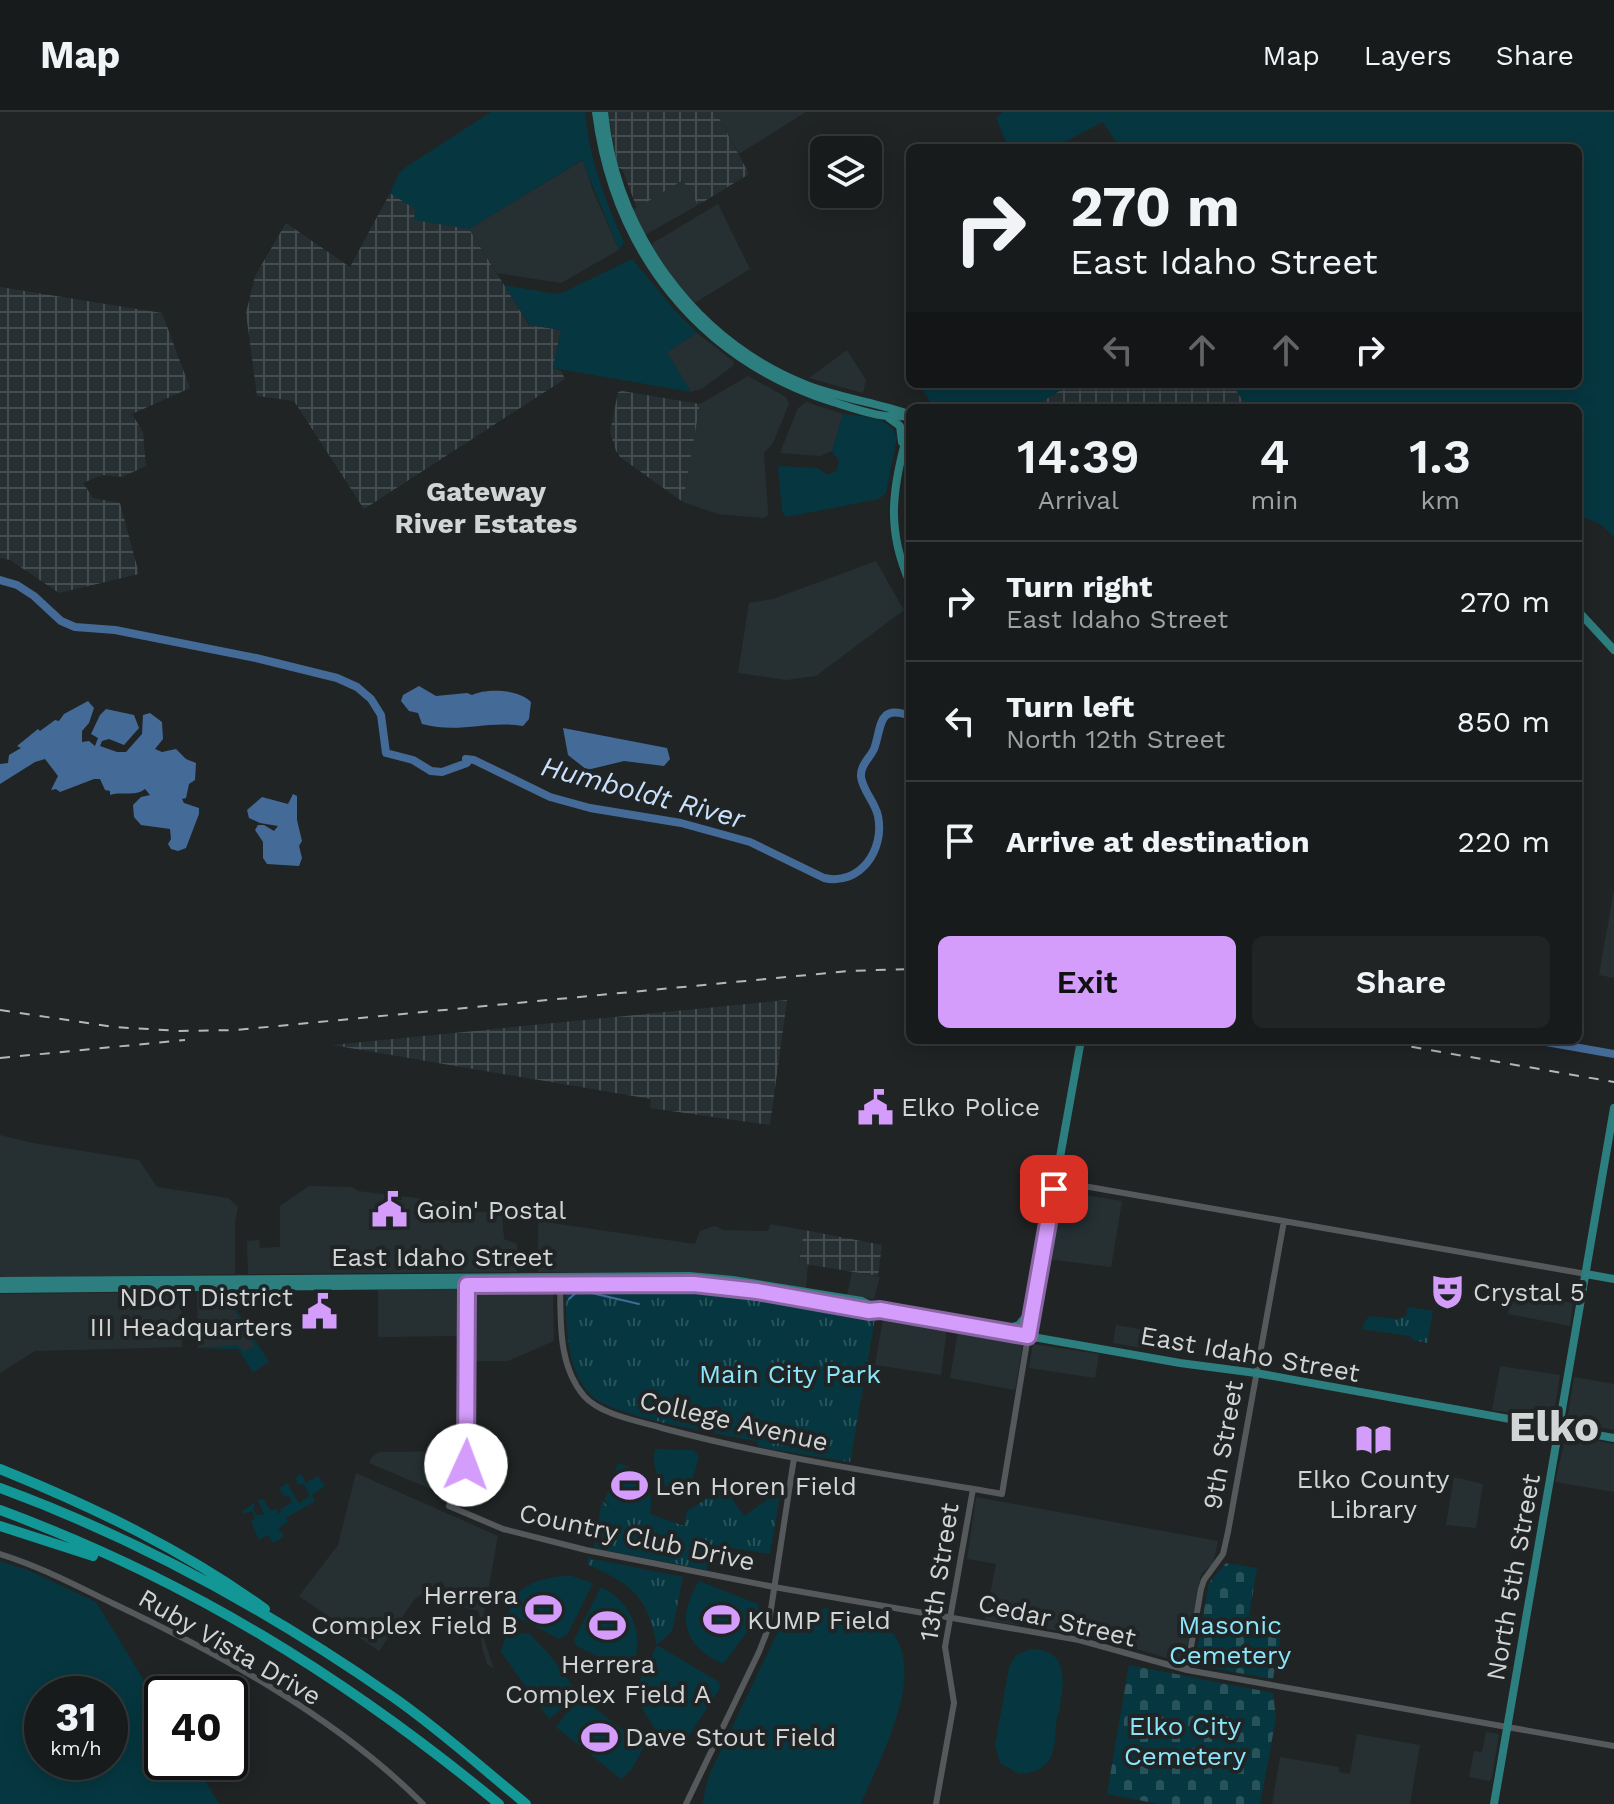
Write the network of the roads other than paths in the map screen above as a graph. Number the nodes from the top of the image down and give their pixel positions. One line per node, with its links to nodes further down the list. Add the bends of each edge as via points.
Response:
1 (596, 112): 3 (main road, via 619,208 674,298 752,366 796,389)
2 (604, 112): 4 (main road, via 614,170 632,219 665,274 706,321 802,384)
3 (865, 410): 5 (main road); 8 (main road, via 900,426)
4 (906, 414)
5 (906, 416)
6 (906, 437): 8 (main road)
7 (906, 454): 9 (main road, via 898,506)
8 (899, 464): 10 (main road, via 894,532)
9 (906, 556)
10 (906, 573)
11 (1582, 615): 12 (main road)
12 (1614, 650)
13 (1080, 1044): 15 (main road)
14 (1614, 1109): 17 (main road, North 5th Street)
15 (1055, 1181): 16 (street); 25 (main road)
16 (1284, 1221): 17 (street); 28 (street, 9th Street)
17 (1586, 1274): 19 (main road); 29 (main road, North 5th Street)
18 (535, 1276): 20 (main road, East Idaho Street); 22 (main road, East Idaho Street); 23 (main road)
19 (1614, 1279)
20 (560, 1280): 23 (main road, East Idaho Street); 26 (main road, East Idaho Street, via 721,1278 862,1301 880,1310); 31 (street, College Avenue, via 562,1348 589,1401 648,1424)
21 (0, 1281): 22 (main road, East Idaho Street)
22 (467, 1281): 23 (main road, East Idaho Street); 24 (main road, East Idaho Street); 38 (street, Country Club Drive, via 467,1459 449,1506 538,1539)
23 (508, 1285)
24 (0, 1289)
25 (1035, 1302): 26 (main road, via 1019,1325); 27 (main road)
26 (995, 1331): 27 (main road, East Idaho Street)
27 (1028, 1336): 28 (main road, East Idaho Street); 34 (street, College Avenue, via 1002,1494)
28 (1256, 1373): 29 (main road, East Idaho Street); 42 (street, 9th Street, via 1223,1554 1201,1589)
29 (1559, 1427): 30 (main road, East Idaho Street); 43 (main road, North 5th Street)
30 (1614, 1438)
31 (794, 1458): 34 (street, College Avenue); 38 (street)
32 (0, 1469): 41 (highway, via 128,1525 200,1565)
33 (0, 1488): 41 (highway, via 169,1563)
34 (973, 1489): 40 (street, 13th Street)
35 (0, 1510): 39 (highway)
36 (0, 1526): 39 (highway)
37 (0, 1554): 45 (street, Ruby Vista Drive, via 66,1580 238,1669 348,1741)
38 (774, 1587): 40 (street, Cedar Street); 48 (street, via 759,1652)
39 (177, 1588): 46 (highway, via 350,1690)
40 (951, 1617): 42 (street, Cedar Street, via 1079,1640); 49 (street, 13th Street, via 945,1647 954,1703)
41 (309, 1641): 47 (highway, via 394,1698)
42 (1187, 1670): 43 (street, Cedar Street)
43 (1507, 1727): 44 (street, Cedar Street); 50 (main road, North 5th Street)
44 (1614, 1746)
45 (423, 1804)
46 (499, 1804)
47 (526, 1804)
48 (686, 1804)
49 (936, 1804)
50 (1494, 1804)

